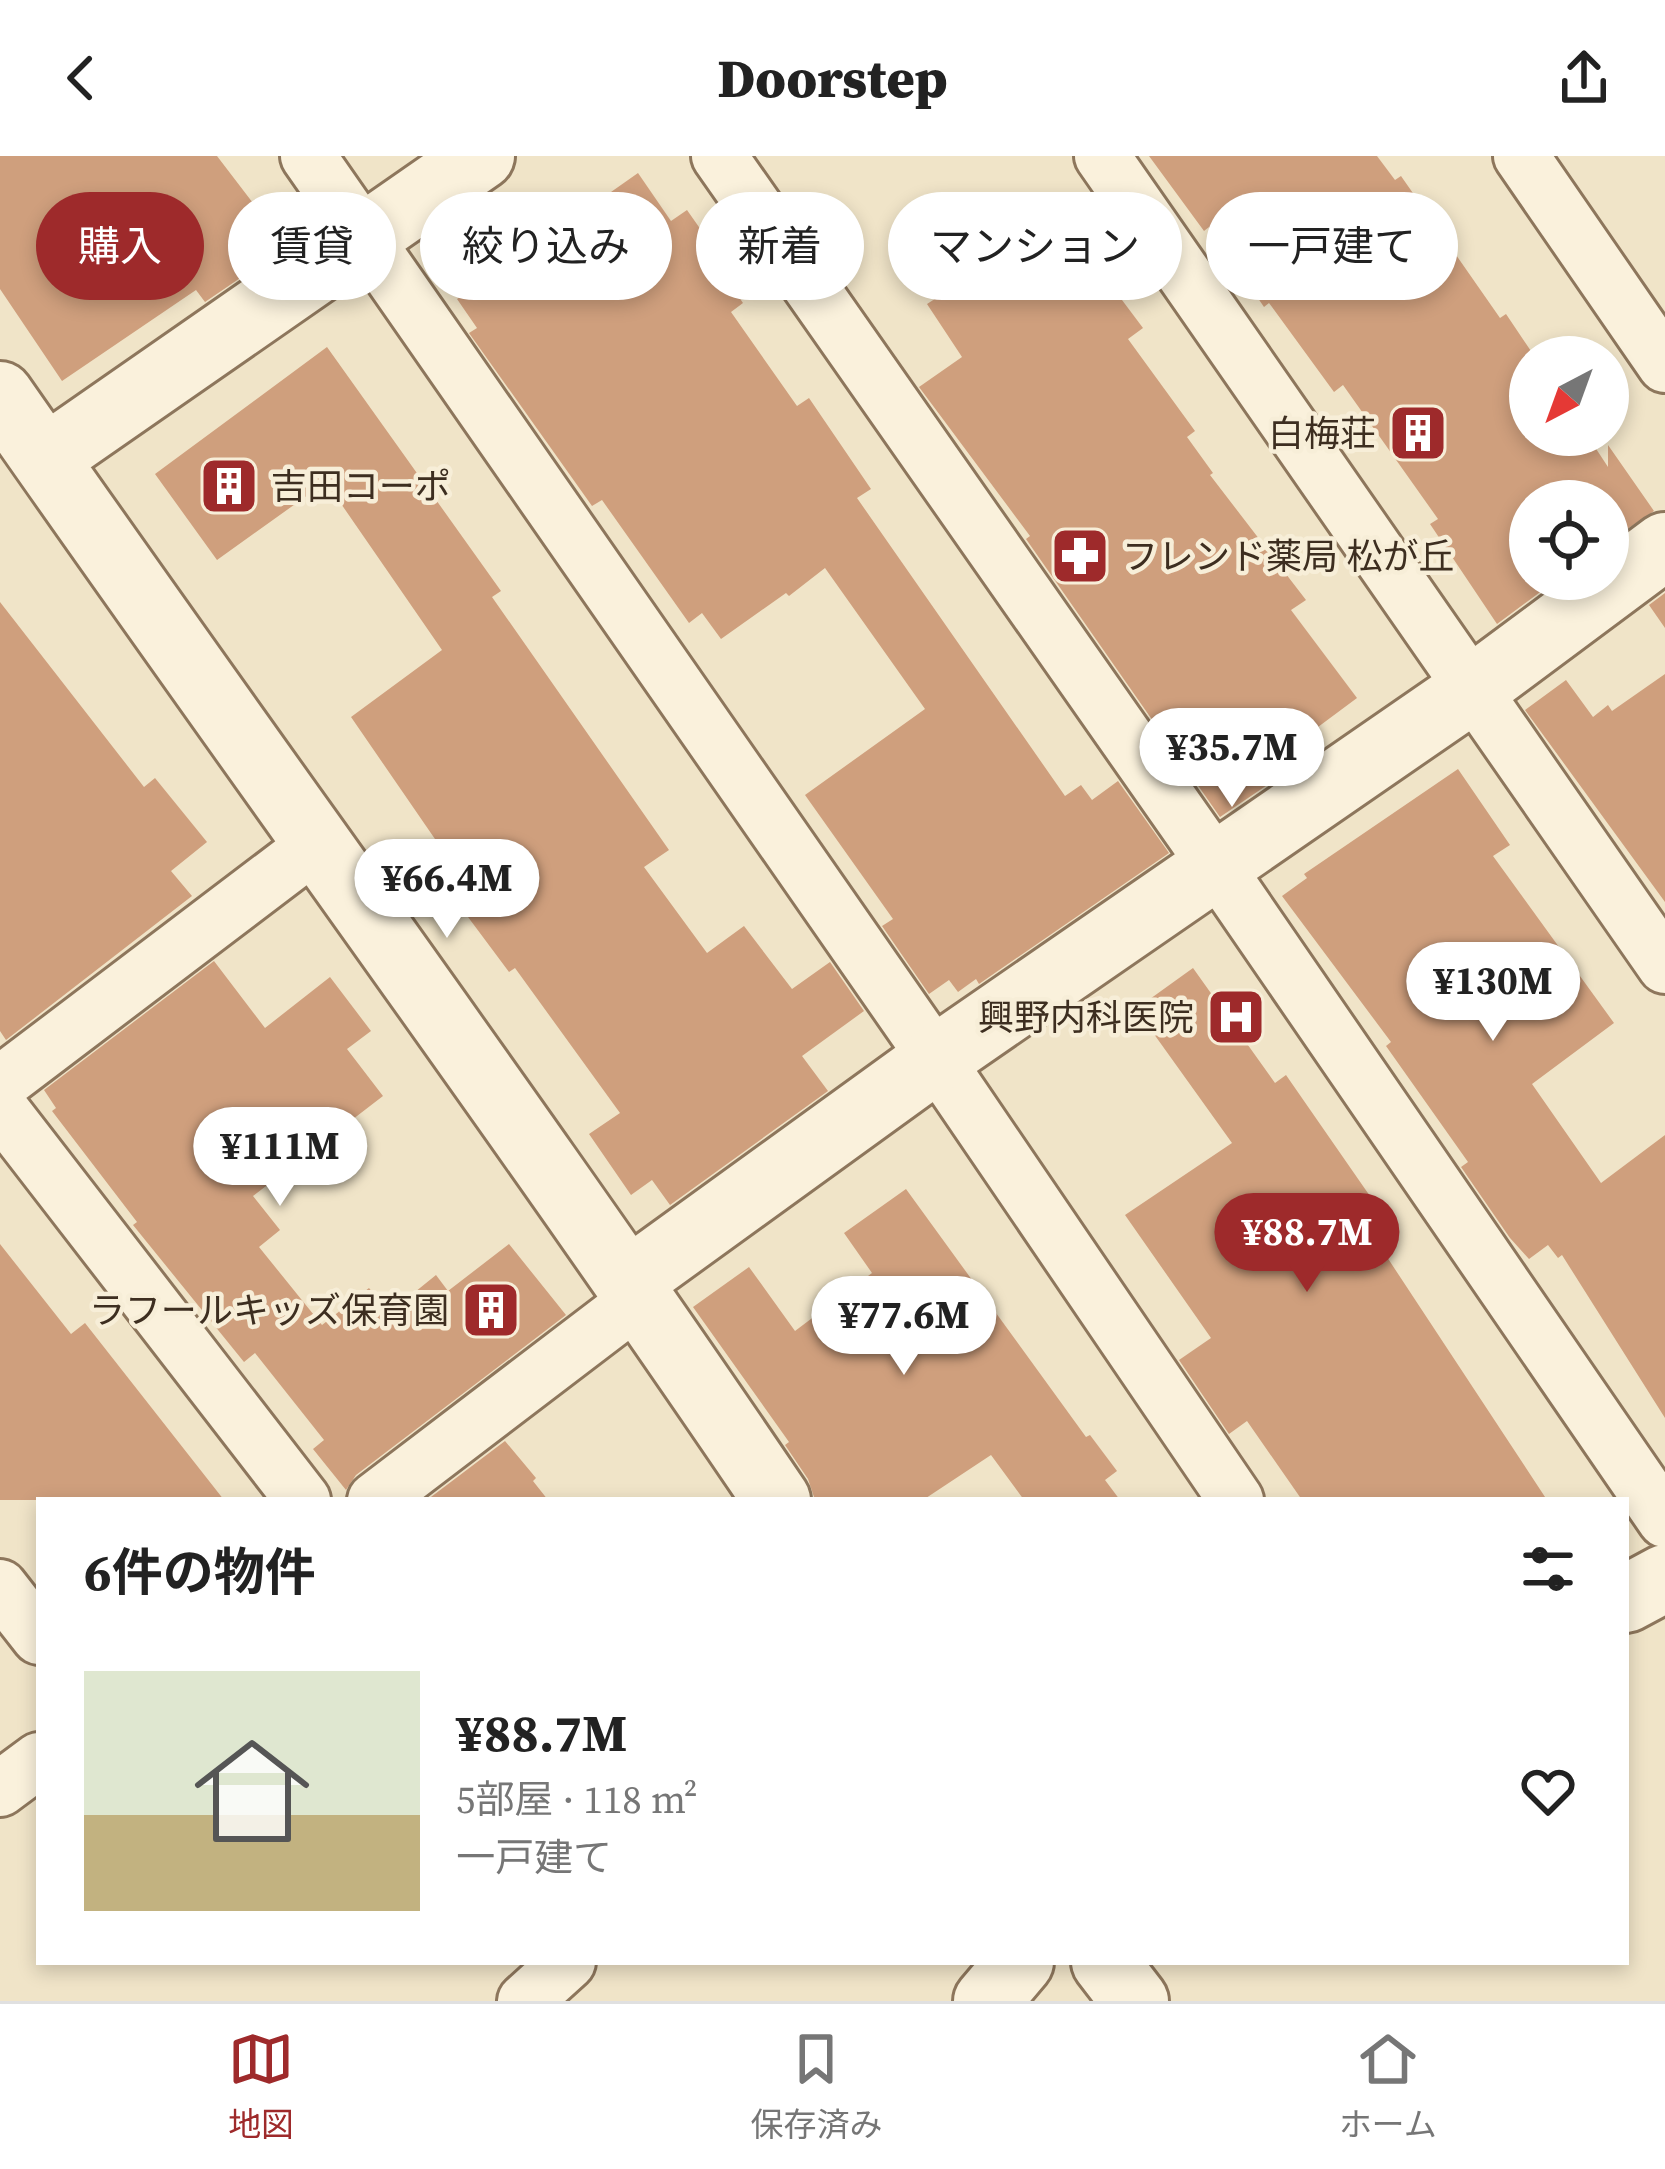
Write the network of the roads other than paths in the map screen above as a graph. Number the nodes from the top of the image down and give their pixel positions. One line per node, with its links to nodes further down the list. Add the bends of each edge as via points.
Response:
1 (308, 156): 6 (street)
2 (482, 156): 7 (street)
3 (719, 156): 16 (street)
4 (1102, 156): 14 (street)
5 (1521, 156): 10 (street)
6 (333, 192)
7 (396, 216)
8 (396, 283): 18 (street)
9 (275, 300): 12 (street)
10 (1665, 365)
11 (0, 394): 12 (street)
12 (45, 459): 15 (street)
13 (1665, 546): 14 (street)
14 (1474, 688): 16 (street); 17 (street)
15 (315, 845): 19 (street); 21 (street)
16 (1216, 866): 18 (street); 26 (street)
17 (1665, 966)
18 (936, 1059): 21 (street); 25 (street)
19 (0, 1084)
20 (0, 1108): 22 (street)
21 (634, 1290): 23 (street); 24 (street)
22 (301, 1497)
23 (379, 1497)
24 (775, 1497)
25 (1234, 1497)
26 (1665, 1520)
27 (1665, 1578): 29 (street)
28 (0, 1587): 30 (street)
29 (1629, 1597)
30 (36, 1633)
31 (36, 1762): 32 (street)
32 (0, 1789)
33 (565, 1965): 36 (street)
34 (1017, 1965): 37 (street)
35 (1107, 1965): 38 (street)
36 (525, 2001)
37 (987, 2001)
38 (1136, 2001)

